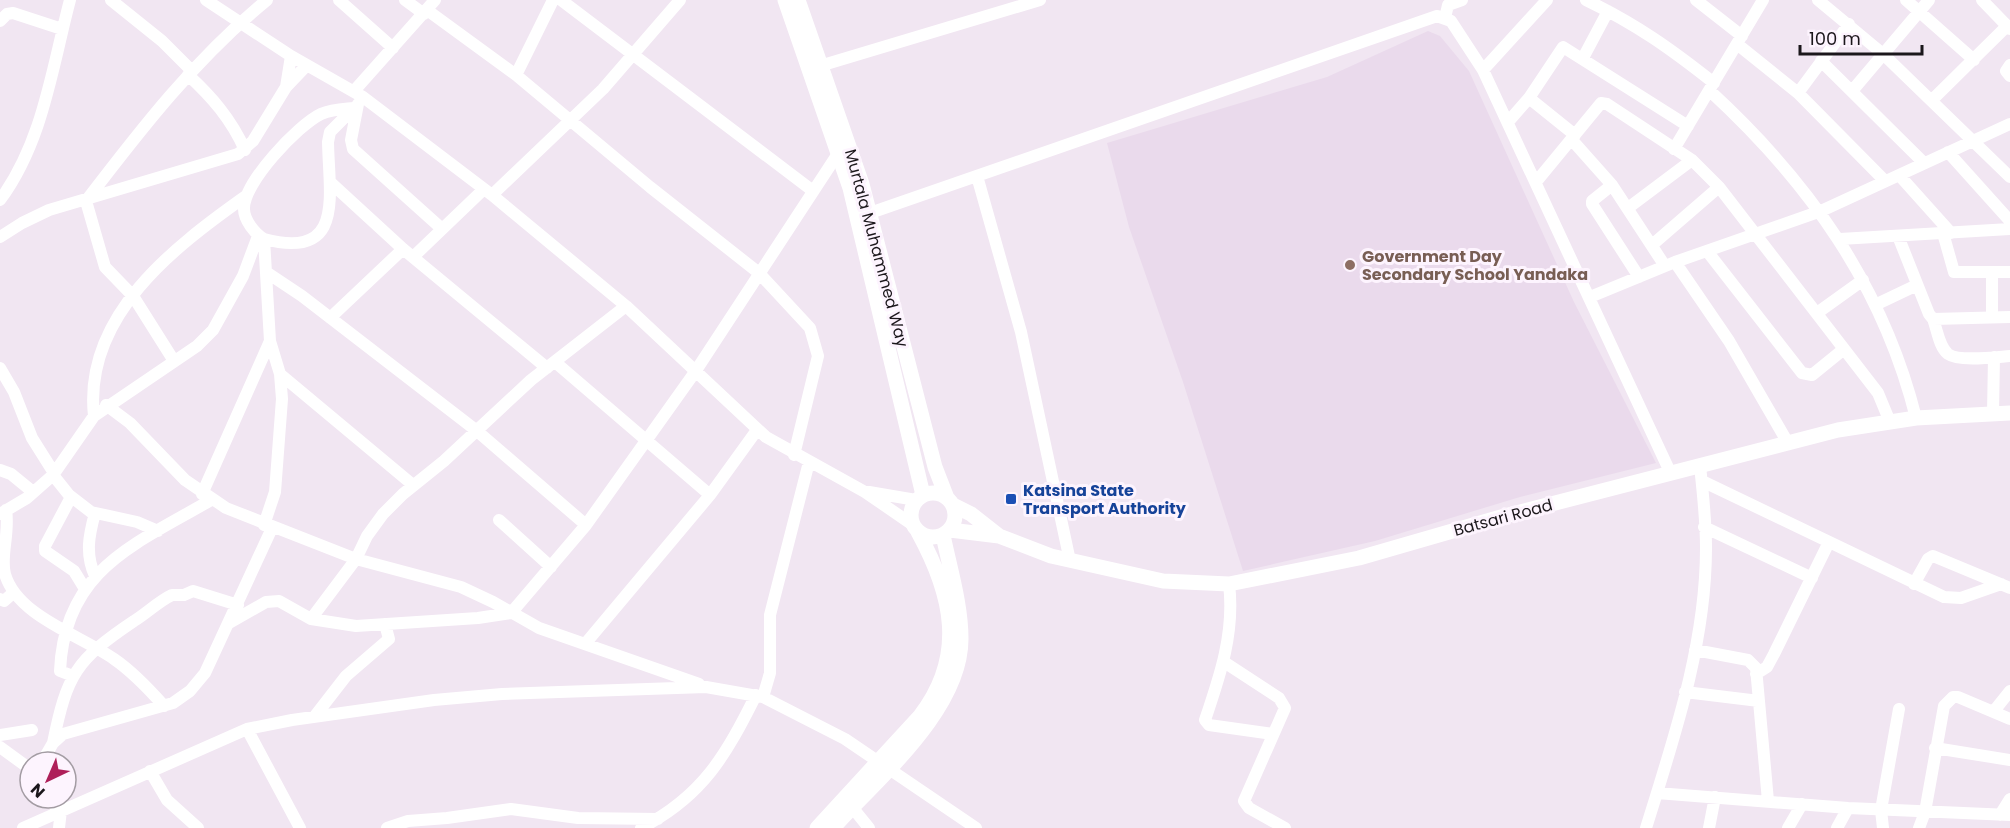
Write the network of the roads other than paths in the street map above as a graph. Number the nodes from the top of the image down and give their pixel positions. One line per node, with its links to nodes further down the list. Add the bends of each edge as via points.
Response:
1 (70, 0): 30 (street)
2 (111, 0): 43 (street, via 162,41)
3 (206, 0): 27 (street)
4 (267, 0): 27 (street)
5 (339, 0): 32 (street)
6 (405, 0): 22 (street)
7 (553, 0): 44 (street)
8 (561, 0): 33 (street)
9 (680, 0): 33 (street)
10 (785, 0): 61 (main road, Murtala Muhammed Way)
11 (798, 0): 40 (main road, Murtala Muhammed Way)
12 (1040, 0): 40 (street)
13 (1462, 0): 25 (street, via 1448,5)
14 (1547, 0): 42 (street)
15 (1818, 0): 28 (street)
16 (1906, 0): 24 (street)
17 (1929, 0): 24 (street)
18 (1982, 0): 29 (street)
19 (1589, 1): 23 (street)
20 (1699, 1): 31 (street)
21 (1758, 2): 31 (street)
22 (429, 8): 32 (street); 44 (street)
23 (1608, 11): 36 (street); 47 (street, via 1664,43)
24 (1920, 11): 34 (street); 37 (street)
25 (1445, 18): 42 (street, via 1451,21); 66 (street, via 1437,16)
26 (0, 21): 30 (street, via 14,13)
27 (238, 23): 35 (street); 43 (street)
28 (1849, 24): 34 (street); 38 (street)
29 (2008, 28): 37 (street)
30 (62, 29): 76 (street, via 35,135)
31 (1740, 40): 47 (street); 49 (street)
32 (393, 48): 51 (street)
33 (635, 54): 53 (street); 73 (street)
34 (1883, 54): 48 (street); 52 (street)
35 (291, 56): 39 (street); 46 (street)
36 (1583, 57): 50 (street, via 1563,47); 56 (street)
37 (1974, 60): 52 (street)
38 (1821, 61): 48 (street); 49 (street)
39 (307, 65): 46 (street); 51 (street)
40 (823, 65): 80 (main road, Murtala Muhammed Way)
41 (2010, 65): 45 (street, via 2006,71)
42 (1483, 70): 54 (street)
43 (189, 73): 60 (street, via 221,108); 77 (street)
44 (516, 75): 53 (street)
45 (2010, 76)
46 (286, 87): 60 (street)
47 (1712, 87): 56 (street); 79 (street)
48 (1852, 92): 64 (street)
49 (1798, 93): 68 (street)
50 (1529, 98): 54 (street); 57 (street)
51 (357, 100): 69 (street, via 330,132); 74 (street); 75 (street, via 304,126 274,156); 82 (street, via 353,149)
52 (1932, 100): 58 (street)
53 (572, 120): 74 (street); 97 (street)
54 (1508, 122): 70 (street)
55 (2010, 123): 58 (street)
56 (1688, 126): 59 (street)
57 (1573, 137): 59 (street, via 1601,103); 70 (street); 71 (street)
58 (1971, 142): 62 (street); 67 (street)
59 (1674, 149): 63 (street)
60 (245, 150): 77 (street)
61 (839, 152): 73 (street); 141 (main road, Murtala Muhammed Way)
62 (1948, 152): 64 (street); 81 (street)
63 (1692, 160): 72 (street); 78 (street)
64 (1924, 163): 65 (street)
65 (1899, 175): 68 (street); 84 (street)
66 (977, 176): 80 (street); 155 (street, via 1021,332)
67 (2010, 177)
68 (1885, 181): 79 (street)
69 (330, 182): 88 (street, via 330,206 318,236 308,243 280,243); 92 (street)
70 (1536, 182): 102 (street)
71 (1612, 185): 78 (street); 98 (street, via 1592,204)
72 (1719, 186): 85 (street); 90 (street)
73 (813, 191): 97 (street)
74 (488, 192): 82 (street); 104 (street)
75 (246, 196): 88 (street, via 243,210); 101 (street, via 166,256)
76 (0, 200)
77 (86, 201): 87 (street, via 49,210); 101 (street, via 105,267)
78 (1628, 208): 90 (street)
79 (1821, 211): 85 (street); 89 (street)
80 (870, 213): 142 (main road, Murtala Muhammed Way, via 935,467)
81 (2010, 222)
82 (441, 228): 92 (street)
83 (2010, 229): 84 (street)
84 (1947, 233): 86 (street); 95 (street, via 1954,272)
85 (1755, 234): 91 (street); 105 (street)
86 (1898, 236): 89 (street); 100 (street)
87 (0, 237)
88 (261, 237): 94 (street); 114 (street, via 213,330)
89 (1840, 239): 99 (street)
90 (1652, 245): 93 (street)
91 (1707, 251): 93 (street); 111 (street, via 1802,373 1812,375)
92 (408, 253): 108 (street); 115 (street)
93 (1670, 264): 98 (street); 128 (street, via 1730,341)
94 (266, 272): 108 (street); 110 (street)
95 (1992, 272): 96 (street); 107 (street)
96 (2010, 272)
97 (759, 273): 117 (street); 129 (street, via 810,328 818,356)
98 (1638, 277): 102 (street)
99 (1863, 280): 103 (street); 105 (street)
100 (1917, 285): 103 (street); 109 (street)
101 (133, 296): 114 (street); 122 (street, via 108,336 99,361 93,384)
102 (1590, 297): 133 (street)
103 (1875, 305): 123 (street, via 1904,370)
104 (626, 306): 115 (street); 117 (street)
105 (1817, 313): 111 (street)
106 (2010, 316): 107 (street)
107 (1992, 317): 109 (street)
108 (330, 318): 126 (street)
109 (1933, 319): 113 (street, via 1948,354 1957,358)
110 (270, 341): 118 (street); 140 (street)
111 (1844, 348): 124 (street, via 1878,393)
112 (2010, 356): 113 (street)
113 (1994, 357): 120 (street)
114 (174, 361): 119 (street)
115 (551, 365): 126 (street); 127 (street)
116 (0, 368): 132 (street)
117 (695, 372): 125 (street); 127 (street)
118 (280, 374): 135 (street); 147 (street, via 278,472)
119 (106, 405): 122 (street); 140 (street)
120 (1993, 413): 121 (main road, Batsari Road); 123 (main road, Batsari Road)
121 (2010, 413)
122 (94, 416): 132 (street)
123 (1916, 418): 124 (main road, Batsari Road)
124 (1890, 422): 128 (main road, Batsari Road)
125 (757, 430): 129 (street); 138 (street)
126 (477, 431): 135 (street); 146 (street)
127 (645, 441): 138 (street); 146 (street)
128 (1788, 442): 134 (main road, Batsari Road)
129 (794, 455): 130 (street)
130 (809, 462): 137 (street); 180 (street, via 770,615 770,673)
131 (0, 470): 136 (street)
132 (53, 474): 136 (street); 139 (street)
133 (1671, 474): 134 (main road, Batsari Road); 159 (main road, Batsari Road, via 1359,558)
134 (1701, 474): 148 (street); 153 (street)
135 (413, 485): 154 (street, via 383,514)
136 (33, 492): 143 (street)
137 (865, 492): 141 (street); 149 (street)
138 (710, 495): 171 (street)
139 (71, 496): 144 (street); 162 (street, via 45,550 74,571)
140 (207, 497): 147 (street); 150 (street)
141 (919, 497): 142 (main road, via 940,494); 149 (main road, via 911,508)
142 (950, 501): 151 (main road, via 954,522); 152 (main road)
143 (3, 512): 163 (street, via 9,527 3,565)
144 (95, 513): 150 (street); 157 (street, via 88,547)
145 (499, 520): 156 (street)
146 (586, 525): 156 (street)
147 (268, 526): 154 (street); 165 (street)
148 (1704, 527): 158 (street); 173 (street, via 1706,549)
149 (915, 529): 151 (main road, via 934,537); 197 (main road, via 940,577 950,657 932,701)
150 (158, 531): 157 (street, via 106,564)
151 (946, 532): 152 (main road); 197 (main road, via 960,620 959,659 940,709)
152 (999, 536): 155 (main road, Batsari Road)
153 (1828, 544): 158 (street); 160 (street)
154 (356, 559): 166 (street, via 461,587); 167 (street)
155 (1070, 561): 159 (main road, Batsari Road, via 1162,581)
156 (550, 567): 166 (street)
157 (95, 576): 162 (street)
158 (1812, 578): 175 (street, via 1767,667)
159 (1230, 584): 174 (street, via 1232,605)
160 (1914, 584): 161 (street, via 1944,597 1961,598); 161 (street, via 1933,556)
161 (2005, 586)
162 (85, 589): 170 (street)
163 (13, 593): 164 (street, via 4,601); 170 (street, via 26,607)
164 (0, 599)
165 (238, 605): 168 (street); 172 (street, via 193,591 172,595)
166 (511, 613): 169 (street); 171 (street)
167 (311, 619): 168 (street, via 279,601 266,602); 169 (street, via 356,626)
168 (229, 623): 182 (street, via 205,674 189,691)
169 (385, 624): 185 (street, via 389,639 346,676)
170 (68, 631): 172 (street); 176 (street, via 60,671)
171 (585, 644): 177 (street)
172 (96, 647): 176 (street); 182 (street, via 139,679)
173 (1695, 650): 175 (street, via 1748,660); 179 (street)
174 (1224, 662): 189 (street, via 1284,704); 189 (street, via 1206,723)
175 (1756, 674): 181 (street)
176 (73, 676): 191 (street)
177 (706, 687): 180 (street); 185 (street, via 502,694)
178 (2010, 691): 184 (street)
179 (1685, 692): 181 (street); 199 (street)
180 (760, 696): 197 (street, via 845,739); 211 (street, via 713,772)
181 (1759, 700): 202 (street)
182 (164, 706): 191 (street, via 80,727)
183 (1899, 709): 206 (street)
184 (1994, 711): 186 (street); 193 (street, via 1953,697 1944,706)
185 (315, 716): 187 (street)
186 (2010, 719)
187 (247, 729): 198 (street); 215 (street)
188 (32, 730): 190 (street)
189 (1273, 734): 222 (street, via 1244,801 1249,808)
190 (0, 735)
191 (53, 743): 194 (street)
192 (0, 747): 195 (street)
193 (1935, 748): 196 (street); 208 (street)
194 (49, 750)
195 (18, 760)
196 (2010, 760)
197 (883, 764): 204 (main road); 218 (main road); 221 (street)
198 (150, 771): 207 (street); 214 (street, via 167,800)
199 (1657, 793): 200 (street); 223 (street)
200 (1715, 797): 202 (street); 224 (street)
201 (2010, 799): 210 (street)
202 (1768, 801): 203 (street)
203 (1802, 804): 205 (street); 225 (street)
204 (852, 807): 219 (main road); 220 (street)
205 (1848, 808): 206 (street); 226 (street)
206 (1881, 810): 208 (street); 227 (street)
207 (59, 811): 212 (street); 213 (street)
208 (1925, 812): 209 (street); 228 (street)
209 (1974, 815): 210 (street); 229 (street)
210 (2005, 815)
211 (653, 824): 216 (street, via 511,809 447,819 408,820); 217 (street)
212 (23, 828)
213 (59, 828)
214 (198, 828)
215 (300, 828)
216 (387, 828)
217 (641, 828)
218 (817, 828)
219 (832, 828)
220 (869, 828)
221 (976, 828)
222 (1285, 828)
223 (1646, 828)
224 (1708, 828)
225 (1788, 828)
226 (1837, 828)
227 (1883, 828)
228 (1919, 828)
229 (1969, 828)

